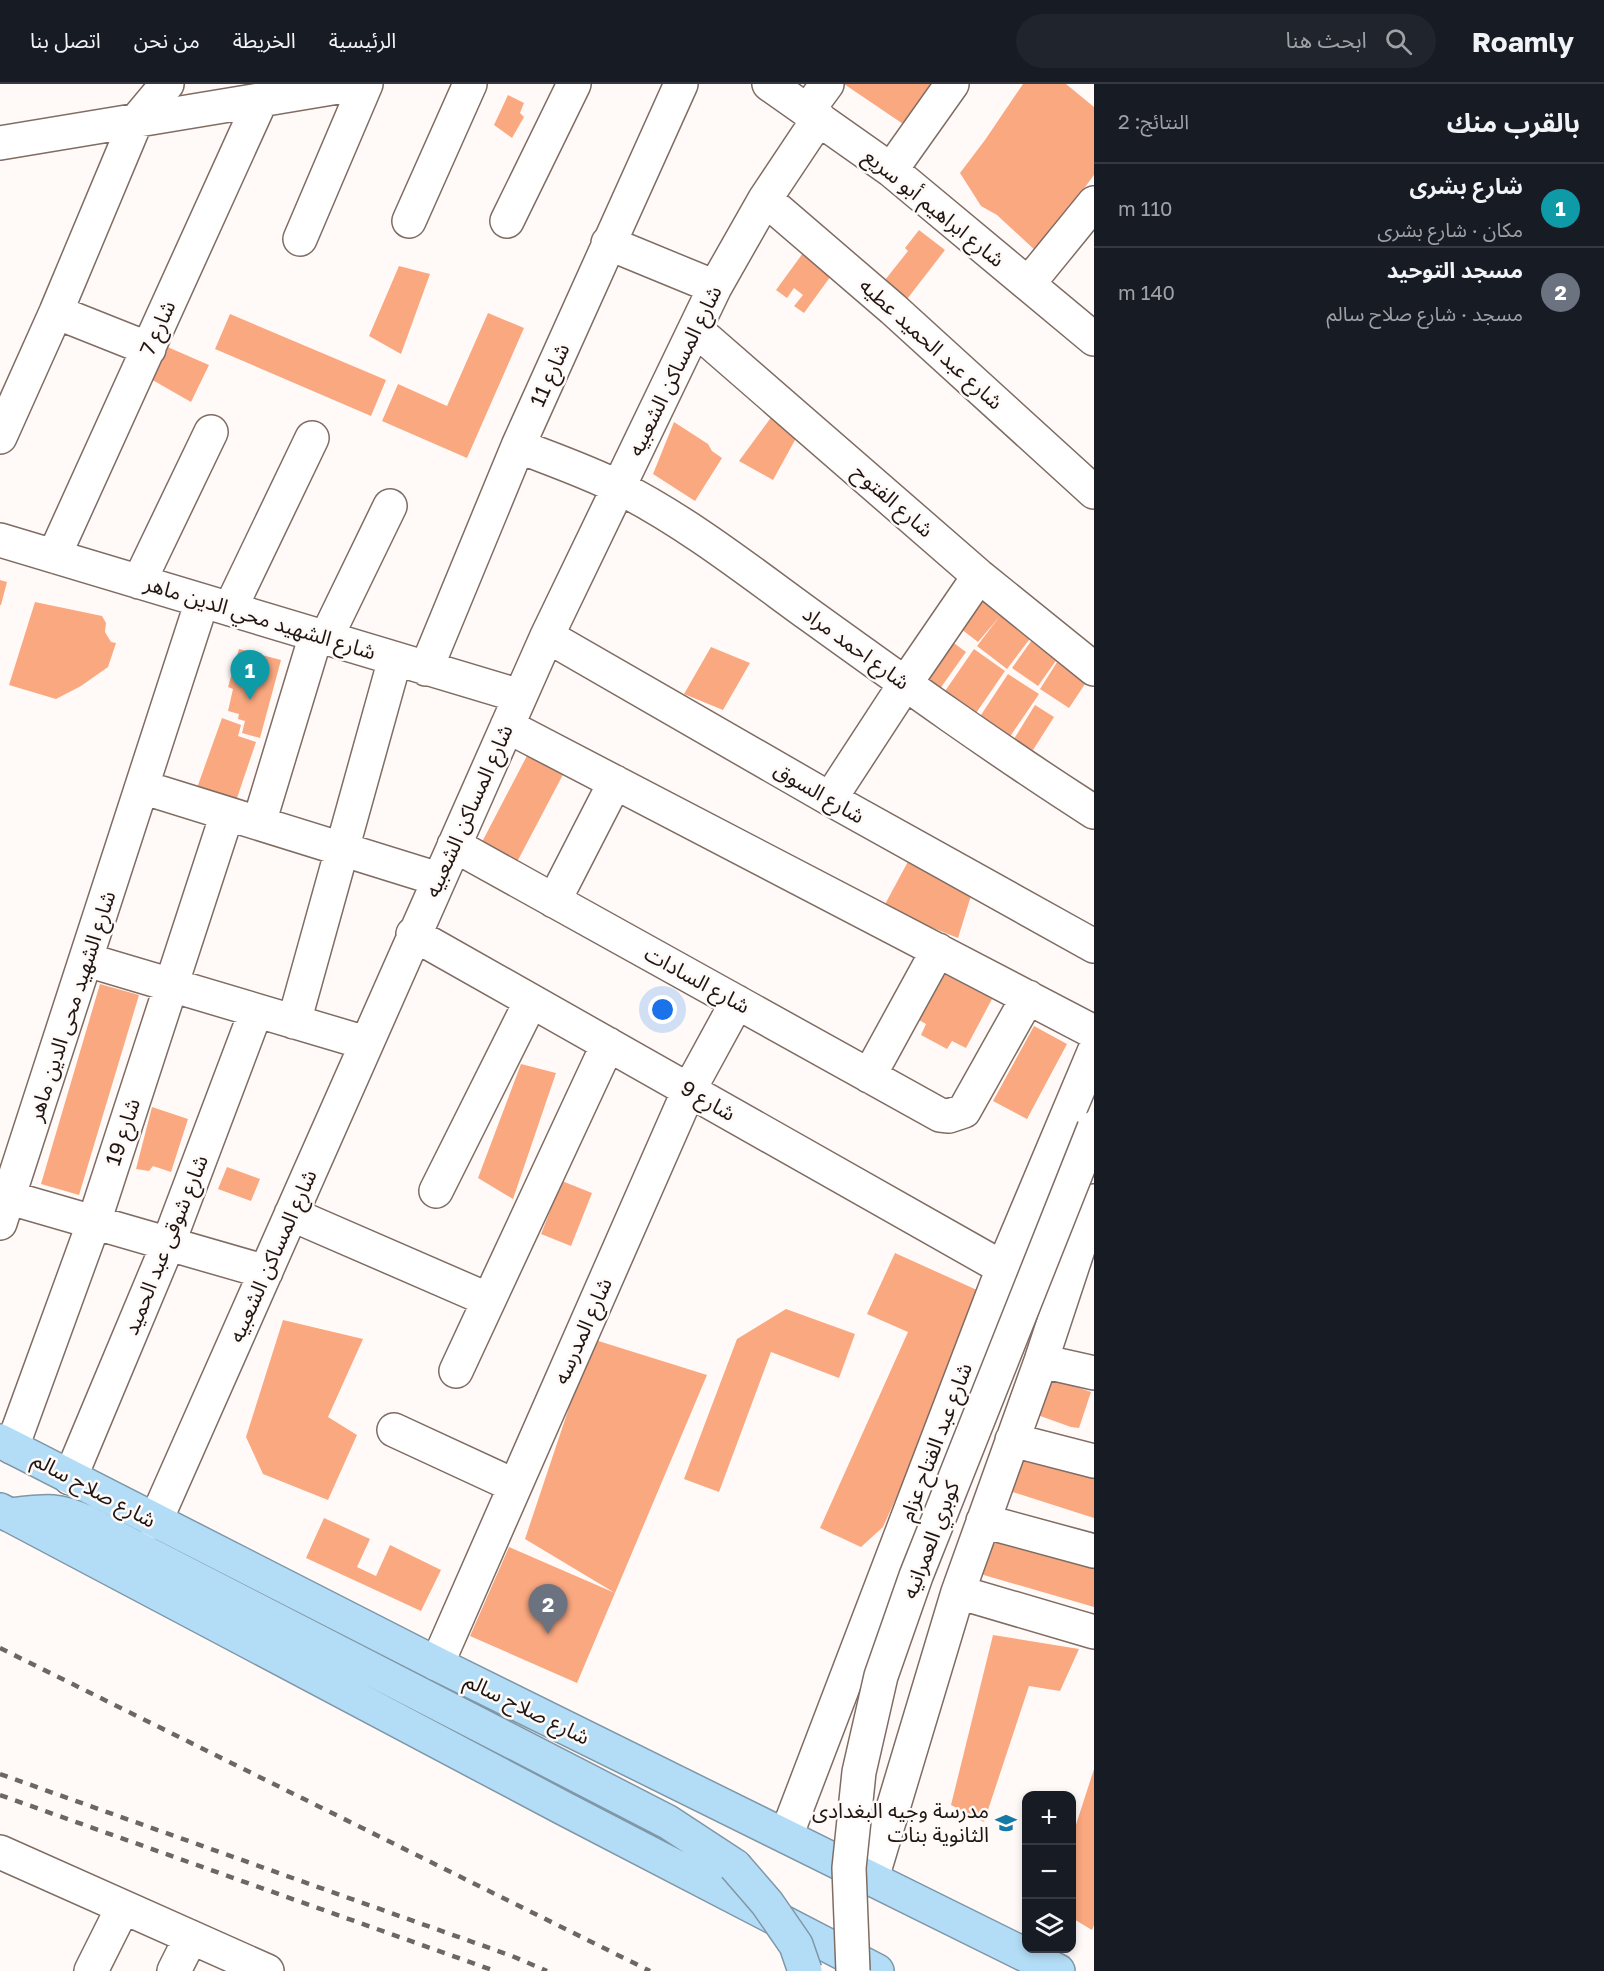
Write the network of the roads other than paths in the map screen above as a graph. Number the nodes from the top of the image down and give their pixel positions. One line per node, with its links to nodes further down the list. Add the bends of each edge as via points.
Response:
1 (167, 84): 11 (street)
2 (356, 84): 9 (street)
3 (366, 84): 18 (street)
4 (470, 84): 16 (street)
5 (574, 84): 17 (street)
6 (681, 84): 19 (street, شارع 11)
7 (770, 84): 10 (street, شارع ابراهيم أبو سريع)
8 (952, 84): 13 (street)
9 (261, 100): 11 (street); 25 (street, شارع 7)
10 (818, 104): 13 (street, شارع ابراهيم أبو سريع); 14 (street, شارع المساكن الشعبيه)
11 (136, 121): 12 (street); 22 (street)
12 (0, 143)
13 (891, 170): 20 (street, شارع ابراهيم أبو سريع)
14 (765, 199): 21 (street, شارع المساكن الشعبيه); 31 (street, شارع عبد الحميد عطيه)
15 (1094, 203): 20 (street)
16 (409, 221)
17 (507, 221)
18 (300, 239)
19 (608, 243): 21 (street); 29 (street, شارع 11)
20 (1028, 284): 24 (street, شارع ابراهيم أبو سريع)
21 (715, 287): 23 (street, شارع المساكن الشعبيه)
22 (56, 312): 25 (street); 27 (street)
23 (695, 329): 30 (street, شارع المساكن الشعبيه); 35 (street, شارع الفتوح)
24 (1094, 339)
25 (149, 349): 34 (street, شارع 7)
26 (211, 432): 36 (street)
27 (0, 437)
28 (312, 438): 37 (street, شارع الشهيد محى الدين ماهر)
29 (518, 446): 30 (street, شارع احمد مراد); 40 (street, شارع 11)
30 (618, 487): 38 (street, شارع المساكن الشعبيه); 42 (street, شارع احمد مراد, via 722,552)
31 (1094, 492)
32 (390, 506): 39 (street)
33 (0, 540): 34 (street, شارع الشهيد محي الدين ماهر)
34 (54, 556): 36 (street, شارع الشهيد محي الدين ماهر)
35 (979, 576): 41 (street, شارع الفتوح); 42 (street)
36 (139, 582): 37 (street, شارع الشهيد محي الدين ماهر)
37 (216, 605): 39 (street, شارع الشهيد محي الدين ماهر); 45 (street, شارع الشهيد محى الدين ماهر)
38 (547, 636): 43 (street, شارع المساكن الشعبيه); 46 (street, شارع السوق)
39 (321, 637): 40 (street, شارع الشهيد محي الدين ماهر); 49 (street)
40 (411, 664): 43 (street, شارع الشهيد محي الدين ماهر); 51 (street, شارع 11)
41 (1094, 669)
42 (905, 684): 46 (street); 47 (street, شارع احمد مراد)
43 (513, 711): 44 (street, شارع الشهيد محي الدين ماهر); 50 (street, شارع المساكن الشعبيه)
44 (615, 782): 53 (street); 56 (street, شارع الشهيد محي الدين ماهر)
45 (141, 787): 48 (street); 57 (street, شارع الشهيد محى الدين ماهر)
46 (830, 799): 55 (street, شارع السوق)
47 (1094, 812)
48 (227, 814): 49 (street); 58 (street, شارع 19)
49 (259, 823): 51 (street)
50 (454, 845): 52 (street, شارع المساكن الشعبيه); 53 (street, شارع السادات)
51 (343, 849): 52 (street); 63 (street, شارع 11)
52 (438, 879): 54 (street, شارع المساكن الشعبيه)
53 (554, 901): 61 (street, شارع السادات)
54 (413, 934): 60 (street, شارع 9); 65 (street, شارع المساكن الشعبيه)
55 (1094, 946)
56 (938, 950): 59 (street, شارع الشهيد محي الدين ماهر); 68 (street)
57 (87, 960): 58 (street); 73 (street, شارع الشهيد محى الدين ماهر)
58 (171, 985): 62 (street); 75 (street, شارع 19)
59 (1028, 998): 64 (street, شارع الشهيد محي الدين ماهر); 68 (street, شارع السادات, via 964,1111 940,1115)
60 (531, 1001): 66 (street, شارع 9); 71 (street)
61 (736, 1002): 68 (street, شارع السادات); 69 (street, شارع المدرسه)
62 (256, 1011): 63 (street); 76 (street, شارع شوقى عبد الحميد)
63 (294, 1022): 65 (street)
64 (1094, 1032)
65 (366, 1043): 74 (street, شارع المساكن الشعبيه)
66 (608, 1044): 69 (street, شارع 9); 80 (street)
67 (1094, 1052): 77 (street, شارع عبد الفتاح عزام)
68 (869, 1076)
69 (688, 1089): 77 (street, شارع 9); 89 (street, شارع المدرسه)
70 (1094, 1128): 106 (street, كوبري العمرانيه, bridge, via 916,1576 881,1676 859,1772 849,1868)
71 (436, 1191)
72 (1094, 1201): 79 (street)
73 (5, 1211): 75 (street)
74 (291, 1214): 78 (street, شارع المساكن الشعبيه); 80 (street)
75 (94, 1222): 76 (street); 86 (street, شارع 19)
76 (168, 1244): 78 (street); 88 (street, شارع شوقى عبد الحميد)
77 (1003, 1268): 97 (street, شارع عبد الفتاح عزام)
78 (266, 1272): 92 (street, شارع المساكن الشعبيه)
79 (1081, 1281): 81 (street)
80 (489, 1300): 82 (street)
81 (1041, 1361): 83 (street); 85 (street)
82 (456, 1371)
83 (1094, 1373)
84 (394, 1430): 89 (street)
85 (1012, 1440): 87 (street); 91 (street)
86 (6, 1444): 88 (highway, شارع صلاح سالم)
87 (1094, 1461)
88 (70, 1478): 92 (highway, شارع صلاح سالم)
89 (515, 1486): 96 (street, شارع المدرسه)
90 (5, 1513): 105 (highway, bridge, via 67,1513 668,1822 735,1866 796,1945); 107 (highway)
91 (983, 1521): 93 (street); 94 (street)
92 (155, 1522): 96 (highway, شارع صلاح سالم)
93 (1094, 1551)
94 (958, 1592): 95 (street); 99 (street)
95 (1094, 1632)
96 (437, 1664): 97 (highway, شارع صلاح سالم)
97 (786, 1836): 99 (highway, شارع صلاح سالم)
98 (3, 1862): 100 (street)
99 (872, 1878): 108 (highway, شارع صلاح سالم)
100 (123, 1906): 101 (street); 102 (street)
101 (191, 1937): 103 (street); 104 (street)
102 (92, 1971)
103 (174, 1971)
104 (267, 1971)
105 (805, 1971)
106 (853, 1971)
107 (877, 1971)
108 (1058, 1971)

